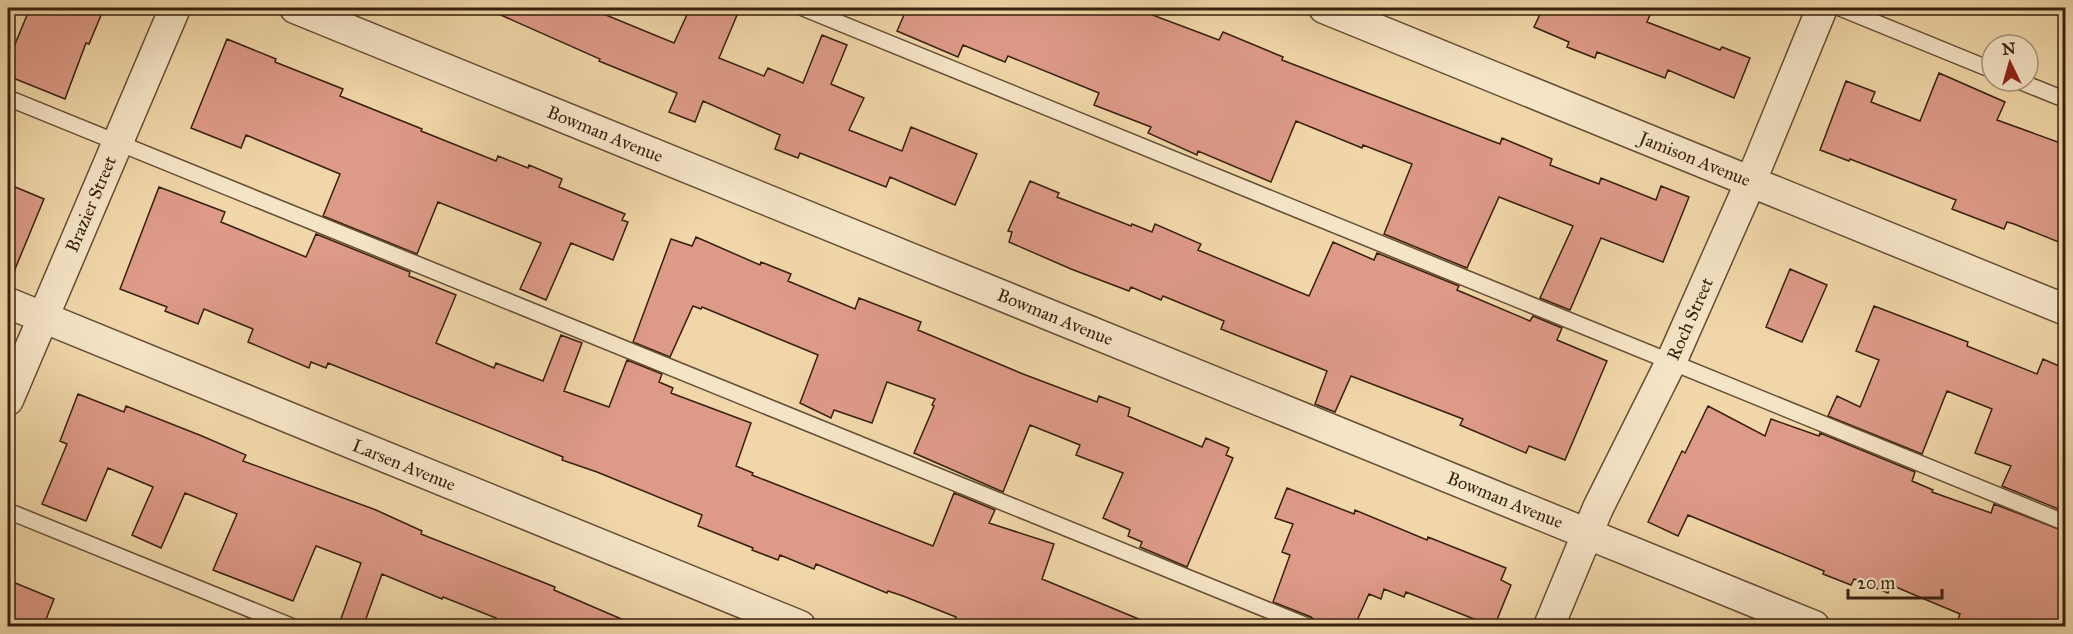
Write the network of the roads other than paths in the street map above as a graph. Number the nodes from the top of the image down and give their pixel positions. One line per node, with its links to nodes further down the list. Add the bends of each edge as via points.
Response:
1 (175, 8): 11 (street, Brazier Street)
2 (295, 8): 20 (street, Bowman Avenue)
3 (803, 8): 16 (lane)
4 (1324, 8): 12 (street, Jamison Avenue)
5 (1822, 8): 12 (street, Roch Street)
6 (1840, 8): 7 (lane)
7 (1980, 65)
8 (2040, 89): 10 (lane)
9 (8, 98): 11 (lane)
10 (2066, 100)
11 (118, 142): 15 (street, Brazier Street); 23 (lane)
12 (1751, 182): 14 (street, Jamison Avenue); 16 (street, Roch Street)
13 (8, 303): 15 (street, Larsen Avenue)
14 (2066, 310)
15 (43, 317): 17 (street, Brazier Street); 22 (street, Larsen Avenue)
16 (1671, 362): 19 (lane); 20 (street, Roch Street)
17 (8, 400)
18 (8, 511): 21 (lane)
19 (2066, 523)
20 (1587, 534): 24 (street, Roch Street); 25 (street, Bowman Avenue)
21 (291, 627)
22 (800, 627)
23 (1307, 627)
24 (1549, 627)
25 (1814, 627)

